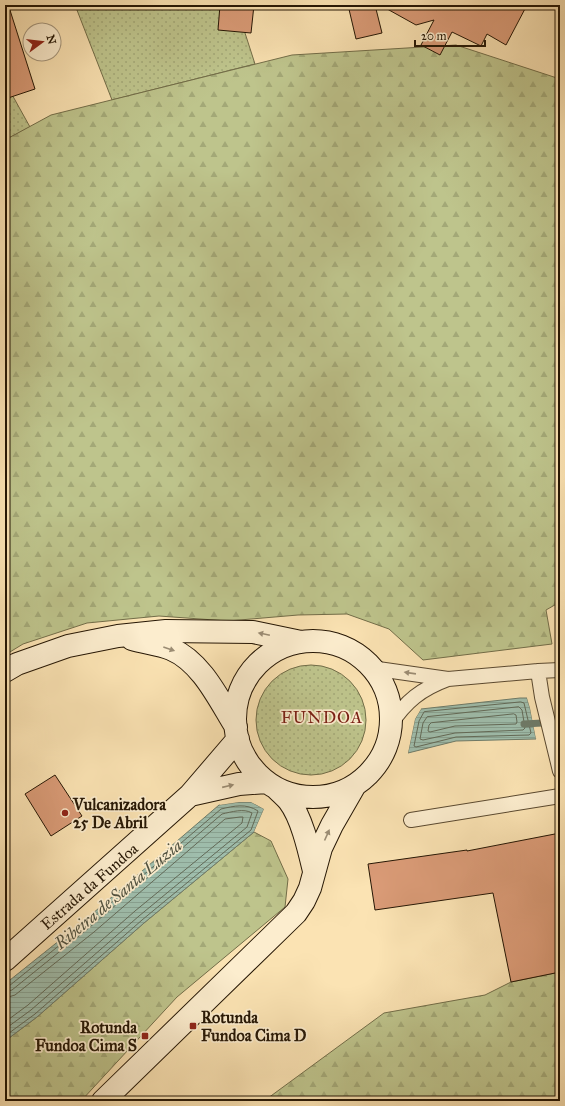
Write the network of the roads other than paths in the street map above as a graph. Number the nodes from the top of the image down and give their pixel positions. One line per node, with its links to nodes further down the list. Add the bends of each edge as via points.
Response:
1 (118, 636): 2 (main road, one-way to 1, via 253,632 166,631); 6 (main road, via 68,646 17,664); 9 (main road, one-way to 9, via 171,649 186,657 201,671)
2 (302, 642): 3 (main road, via 315,641 340,646); 9 (main road, via 274,652 252,671 238,697)
3 (371, 668): 7 (lane, one-way to 3); 8 (main road, via 386,694)
4 (560, 670): 5 (lane)
5 (538, 671): 7 (lane); 10 (lane)
6 (5, 672)
7 (448, 679): 8 (lane, via 417,694 398,713)
8 (390, 717): 11 (main road, via 387,743 379,759 369,774)
9 (237, 733): 12 (main road, via 246,758); 13 (main road, Estrada da Fundoa)
10 (560, 771)
11 (355, 785): 12 (main road, Estrada da Fundoa, via 324,796 307,797); 16 (main road, one-way to 11, via 321,848)
12 (276, 788): 13 (main road, Estrada da Fundoa, one-way to 12, via 239,784); 16 (main road, via 300,824)
13 (190, 795): 17 (main road, Estrada da Fundoa)
14 (560, 796): 15 (lane)
15 (411, 820)
16 (314, 872): 18 (main road, via 310,888 296,913)
17 (5, 960)
18 (103, 1101)

